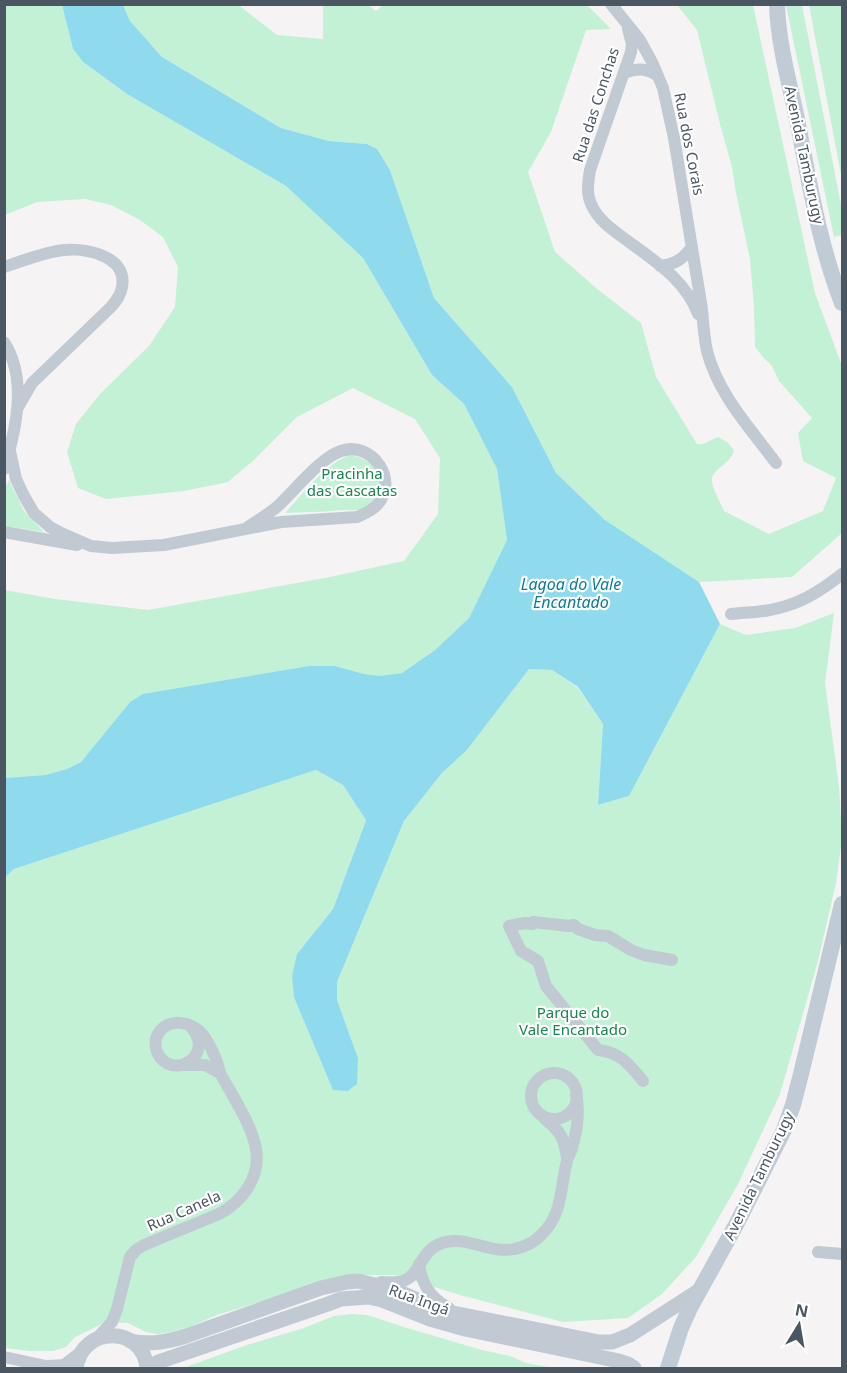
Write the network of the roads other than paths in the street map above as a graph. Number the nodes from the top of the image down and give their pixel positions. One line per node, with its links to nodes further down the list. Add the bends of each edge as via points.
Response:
1 (611, 4): 3 (street, Rua dos Corais)
2 (777, 4): 9 (main road, Avenida Tamburugy, via 781,42 818,224)
3 (624, 20): 4 (street, Rua das Conchas, via 632,44); 5 (street, Rua dos Corais, via 640,40)
4 (624, 73): 5 (street, via 641,69); 7 (street, Rua das Conchas, via 590,170 589,197 600,219)
5 (657, 75): 6 (street, Rua dos Corais, via 671,120)
6 (691, 248): 7 (street, via 678,262); 10 (street, Rua dos Corais)
7 (660, 266): 10 (street, Rua das Conchas, via 685,289)
8 (4, 267): 13 (street, via 50,253 77,250 107,257 120,270 123,280 119,297)
9 (843, 303)
10 (704, 332): 16 (street, Rua dos Corais, via 720,383)
11 (4, 342): 12 (street)
12 (15, 369): 13 (street); 14 (street)
13 (40, 375): 14 (street)
14 (17, 409): 15 (street)
15 (10, 451): 17 (street); 18 (street)
16 (776, 462)
17 (4, 469)
18 (10, 478): 21 (street, via 34,513)
19 (276, 508): 20 (street); 20 (street, via 323,462 344,450 368,453 384,471 384,494 368,513); 22 (street)
20 (281, 522): 22 (street)
21 (50, 527): 24 (street); 25 (street)
22 (248, 527): 25 (street, via 164,545)
23 (4, 532): 24 (street)
24 (45, 539): 25 (street)
25 (91, 546)
26 (843, 574): 27 (street, via 788,606)
27 (731, 614)
28 (843, 904): 41 (main road, Avenida Tamburugy, via 784,1130)
29 (672, 960): 33 (street, via 644,955 608,936 595,935 574,925 533,922 509,926 521,951 538,961 546,986 597,1050 610,1051 628,1062)
30 (190, 1026): 31 (street, via 198,1038 198,1052); 31 (street, via 170,1024 163,1027 156,1039 162,1059); 32 (street, Rua Canela, via 202,1034)
31 (182, 1065): 32 (street, via 205,1065)
32 (220, 1073): 42 (street, Rua Canela, via 249,1127 256,1150 250,1184 229,1209 136,1250 130,1257)
33 (643, 1081)
34 (576, 1094): 35 (street, via 575,1103 564,1116 546,1117); 35 (street, via 570,1079 563,1075 540,1077 531,1091); 36 (street, via 578,1111)
35 (538, 1113): 36 (street, via 560,1131)
36 (567, 1159): 39 (street, via 558,1210 539,1238 513,1250 451,1241 433,1246)
37 (818, 1252): 38 (street)
38 (843, 1254)
39 (419, 1264): 40 (street, via 402,1281); 43 (street, via 429,1293)
40 (358, 1281): 43 (street, Rua Ingá, via 392,1289 444,1311); 45 (street, Rua Ingá, via 321,1288 179,1338 152,1344)
41 (700, 1290): 43 (street, Rua Ingá, via 630,1335 612,1342); 52 (main road, Avenida Tamburugy, via 681,1328)
42 (117, 1309): 44 (street, Rua Canela, via 109,1326); 45 (street, via 119,1323)
43 (468, 1315)
44 (96, 1339): 45 (street, Rua Ingá, via 112,1335); 46 (street)
45 (129, 1340): 50 (street, via 143,1354)
46 (82, 1350): 48 (street, via 64,1365); 49 (street)
47 (4, 1357): 48 (street)
48 (51, 1367)
49 (76, 1368)
50 (149, 1368): 51 (street, Rua Ingá, via 341,1299 354,1298 381,1300 449,1325 619,1361)
51 (634, 1368)
52 (668, 1368)

